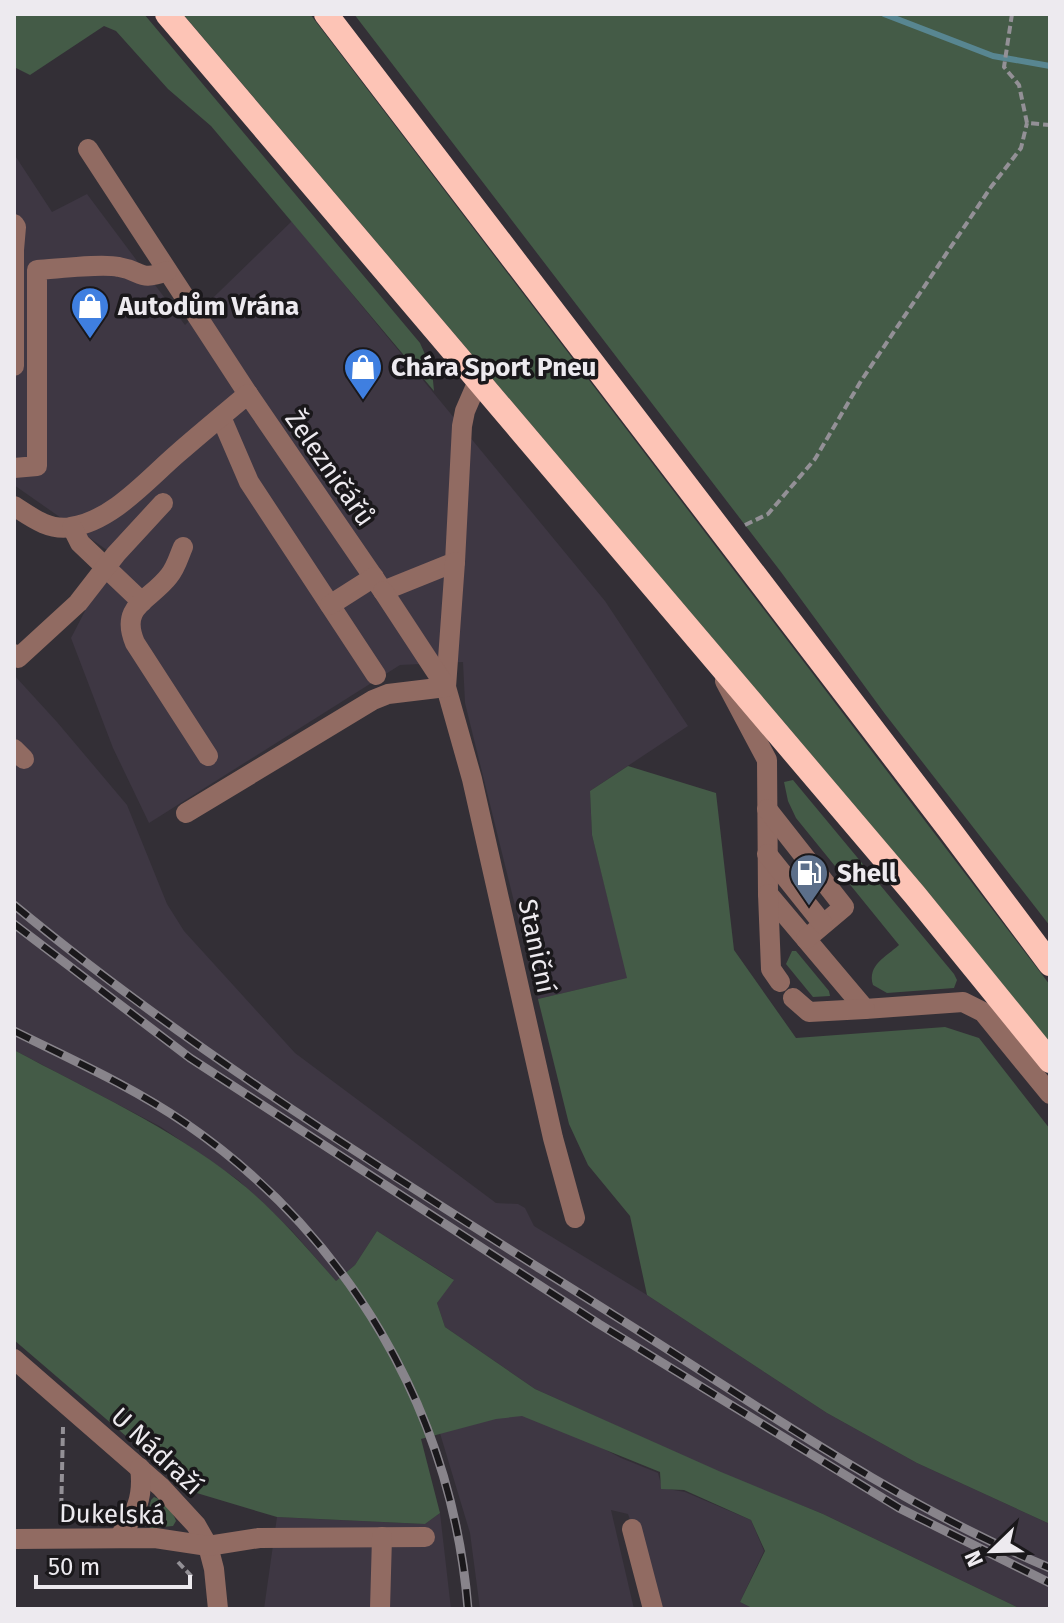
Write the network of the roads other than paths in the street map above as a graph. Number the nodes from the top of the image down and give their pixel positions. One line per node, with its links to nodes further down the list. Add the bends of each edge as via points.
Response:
1 (167, 14): 8 (highway)
2 (326, 14): 32 (highway)
3 (88, 149): 6 (street, Železničářů)
4 (14, 224): 5 (street)
5 (15, 249): 7 (street)
6 (167, 271): 9 (street, Železničářů); 11 (street, via 141,276 119,267 37,270 37,466)
7 (14, 366)
8 (478, 381): 16 (street, via 462,426); 21 (highway)
9 (248, 394): 10 (street); 18 (street, Železničářů)
10 (221, 417): 14 (street, via 128,498); 20 (street, via 249,482)
11 (14, 468)
12 (163, 503): 17 (street)
13 (14, 506): 14 (street, via 38,522)
14 (72, 527): 17 (street, via 80,543)
15 (183, 547): 19 (street, via 170,575)
16 (455, 562): 18 (street); 24 (street, Staniční)
17 (106, 567): 19 (street); 22 (street, via 78,603)
18 (378, 584): 20 (street); 24 (street, Staniční)
19 (142, 602): 25 (street, via 129,618 130,632)
20 (330, 605): 23 (street)
21 (710, 653): 26 (street, via 767,760); 36 (highway)
22 (15, 658)
23 (376, 675)
24 (446, 687): 27 (street, via 388,694 358,707); 38 (street, Staniční)
25 (208, 756)
26 (767, 809): 28 (street); 30 (street, via 844,907)
27 (186, 813)
28 (767, 854): 29 (street); 30 (street)
29 (768, 894): 31 (street); 33 (street, via 771,969)
30 (823, 924): 31 (street)
31 (806, 939): 35 (street)
32 (1050, 964)
33 (780, 982)
34 (793, 998): 35 (street, via 809,1012)
35 (865, 1009): 37 (street, via 963,1002 983,1012)
36 (1050, 1061)
37 (1050, 1094)
38 (575, 1218)
39 (14, 1359): 40 (street, U Nádraží)
40 (140, 1468): 42 (street, via 137,1511); 46 (street, U Nádraží, via 180,1506)
41 (632, 1529): 49 (street)
42 (119, 1537): 45 (street, Dukelská); 46 (street, Dukelská)
43 (382, 1537): 44 (street, Dukelská); 46 (street, Dukelská, via 259,1538); 48 (street)
44 (425, 1537)
45 (14, 1539)
46 (208, 1546): 47 (street, U Nádraží)
47 (218, 1609)
48 (380, 1609)
49 (653, 1609)

